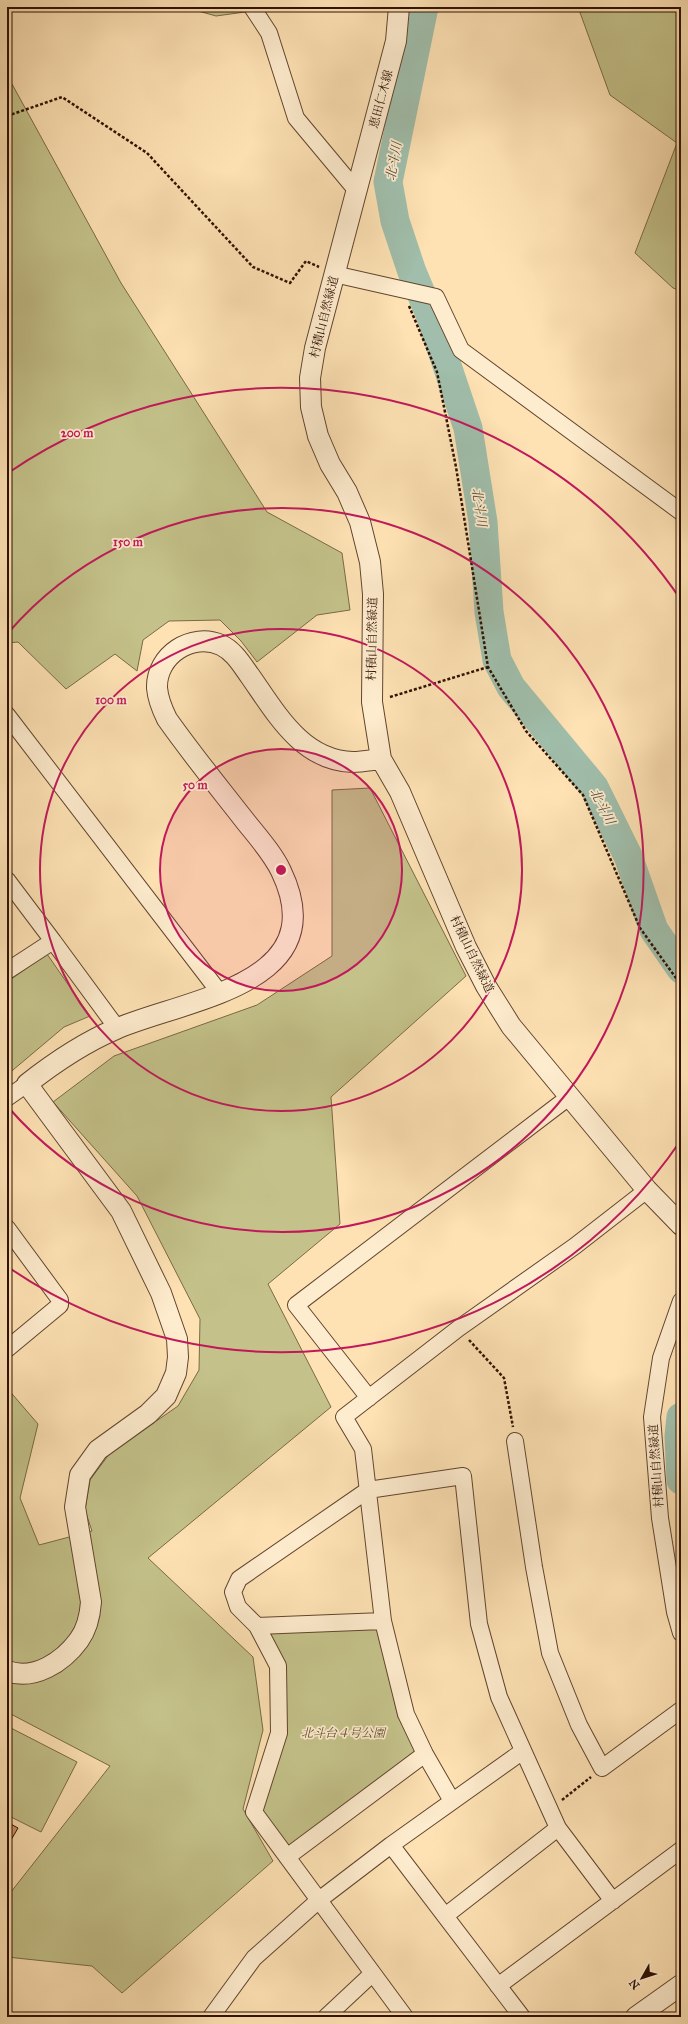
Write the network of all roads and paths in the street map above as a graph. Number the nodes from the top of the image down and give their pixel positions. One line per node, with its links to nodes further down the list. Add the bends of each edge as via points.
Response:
1 (252, 7): 4 (street, via 269,33 296,118)
2 (399, 7): 4 (street, 恵田仁木線, via 396,41)
3 (7, 116): 5 (path, via 62,97 147,153 254,267 290,283 306,261)
4 (356, 190): 5 (street, 村積山自然緑道)
5 (334, 274): 6 (street); 9 (street, 村積山自然緑道, via 315,348 310,378 311,407 321,444 360,522 370,562 373,594)
6 (401, 289): 7 (street, via 436,298 461,350); 8 (path, via 437,372 456,467)
7 (681, 512)
8 (488, 667): 9 (path); 15 (path, via 526,731 583,795 640,928)
9 (372, 702): 11 (street, 村積山自然緑道)
10 (7, 715): 16 (street)
11 (381, 758): 16 (street, via 342,761 311,750 292,733 239,661 221,645 206,641 194,642 177,650 164,661 157,687 167,720 272,856 282,873 291,899 292,925 277,957 260,973); 19 (street, 村積山自然緑道, via 400,792 466,948 486,986 511,1026)
12 (7, 880): 13 (street)
13 (52, 941): 14 (street); 17 (street)
14 (7, 971)
15 (681, 985)
16 (220, 993): 17 (street)
17 (117, 1028): 18 (street, via 61,1058)
18 (27, 1084): 20 (street); 33 (street, via 121,1211 161,1293 177,1339 178,1357 176,1373 166,1396 148,1414 98,1450 80,1475 75,1507 91,1602 89,1617 80,1640 62,1658 42,1670 28,1674)
19 (569, 1097): 21 (street, 村積山自然緑道); 27 (street, via 296,1305)
20 (7, 1098)
21 (647, 1190): 22 (street, 村積山自然緑道); 25 (street, via 575,1246)
22 (681, 1225)
23 (7, 1228): 26 (street, via 60,1300 60,1305)
24 (681, 1301): 32 (street, 村積山自然緑道, via 661,1358 652,1417 660,1518 675,1612)
25 (458, 1328): 27 (street); 28 (path, via 504,1378)
26 (7, 1349)
27 (369, 1398): 29 (street, via 344,1417 363,1449)
28 (515, 1441): 37 (street, via 550,1653 579,1725)
29 (368, 1490): 30 (street); 31 (street, via 239,1579 233,1592 236,1602); 35 (street, via 463,1476 479,1624 499,1697)
30 (383, 1621): 31 (street); 36 (street, via 406,1714)
31 (257, 1626): 43 (street, via 278,1666 279,1733 254,1812)
32 (681, 1633)
33 (7, 1671)
34 (681, 1710): 37 (street)
35 (523, 1751): 38 (street); 39 (street)
36 (425, 1754): 38 (street); 43 (street)
37 (602, 1768): 39 (path)
38 (452, 1801): 41 (street)
39 (550, 1811): 40 (street)
40 (558, 1828): 45 (street); 46 (street)
41 (391, 1845): 44 (street); 46 (street)
42 (681, 1850): 45 (street)
43 (287, 1857): 44 (street)
44 (319, 1900): 47 (street); 50 (street, via 254,1958)
45 (614, 1901): 49 (street)
46 (445, 1916): 49 (street)
47 (372, 1974): 51 (street); 52 (street)
48 (681, 1985): 54 (street)
49 (498, 1986): 53 (street)
50 (211, 2017)
51 (326, 2017)
52 (405, 2017)
53 (522, 2017)
54 (636, 2017)

